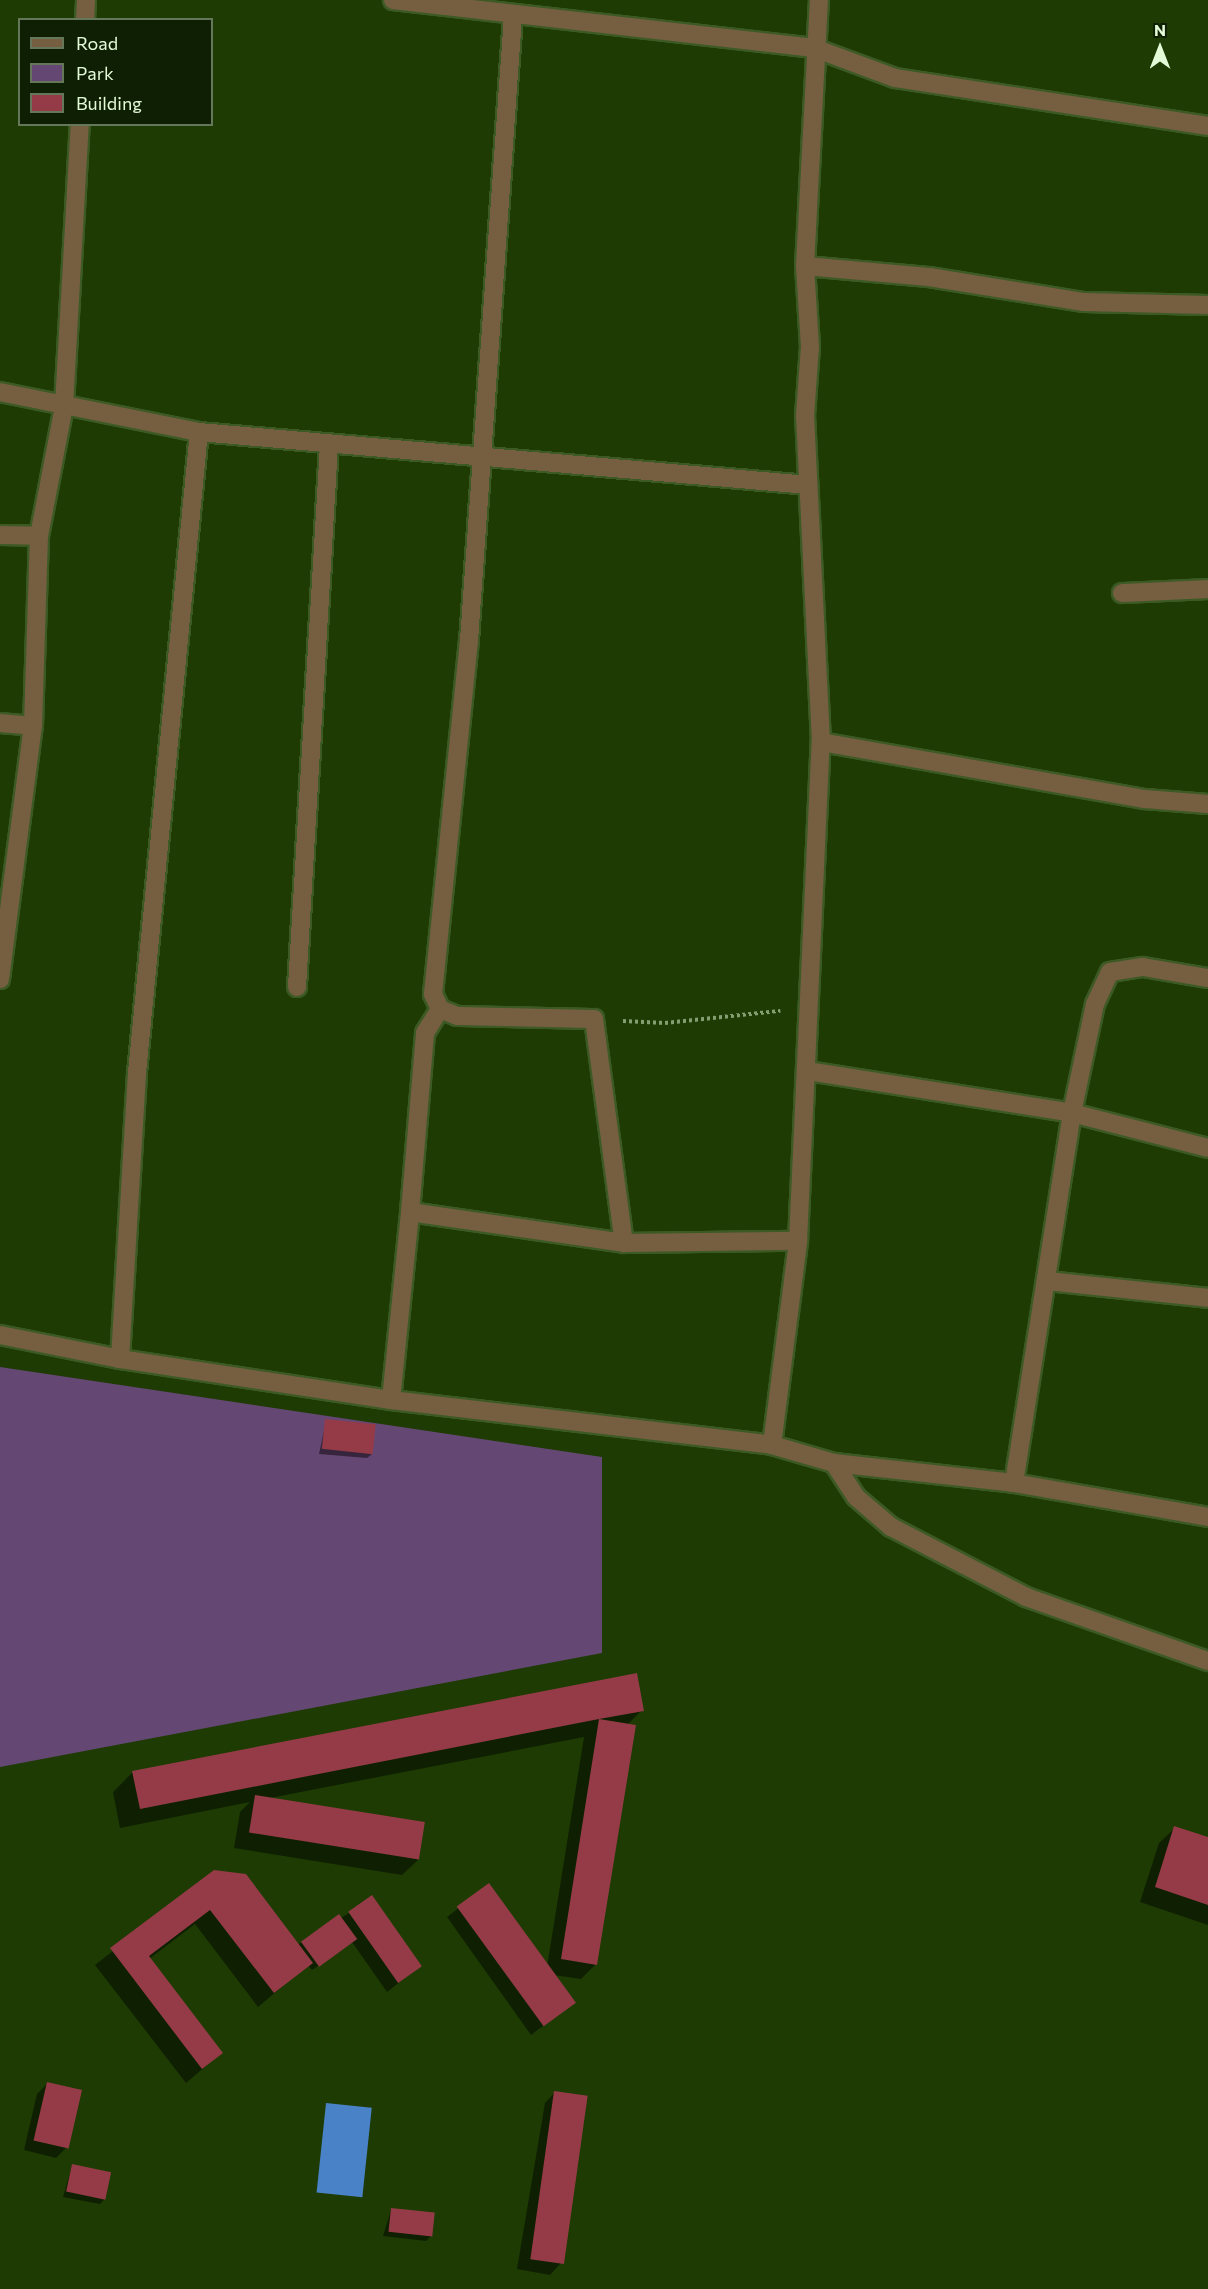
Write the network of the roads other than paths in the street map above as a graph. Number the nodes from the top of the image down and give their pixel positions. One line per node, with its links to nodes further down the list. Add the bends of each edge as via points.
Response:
1 (86, 0): 5 (street)
2 (393, 0): 4 (street)
3 (819, 0): 6 (street)
4 (513, 16): 6 (street); 15 (street)
5 (85, 18)
6 (814, 48): 8 (street, via 895,78); 9 (street)
7 (80, 126): 12 (street)
8 (1208, 126)
9 (805, 266): 10 (street, via 958,281 1084,302); 16 (street)
10 (1208, 305)
11 (0, 392): 12 (street)
12 (64, 406): 13 (street); 18 (street)
13 (199, 432): 14 (street); 38 (street, via 137,1073)
14 (329, 445): 15 (street); 27 (street)
15 (480, 454): 16 (street); 28 (street, via 469,640 433,994)
16 (808, 485): 23 (street)
17 (0, 535): 18 (street)
18 (39, 536): 22 (street)
19 (1208, 589): 20 (street)
20 (1122, 593)
21 (0, 723): 22 (street)
22 (33, 726): 26 (street)
23 (821, 742): 24 (street, via 1145,799); 29 (street)
24 (1208, 804)
25 (1208, 978): 30 (street, via 1143,967 1110,972 1095,1004)
26 (0, 979)
27 (297, 987)
28 (440, 1009): 32 (street, via 425,1033); 34 (street, via 458,1016 594,1019)
29 (808, 1071): 30 (street); 33 (street)
30 (1072, 1113): 31 (street); 35 (street)
31 (1208, 1148)
32 (410, 1212): 34 (street); 39 (street)
33 (798, 1241): 34 (street); 40 (street)
34 (624, 1243)
35 (1047, 1281): 36 (street); 42 (street)
36 (1208, 1298)
37 (0, 1335): 38 (street)
38 (120, 1359): 39 (street)
39 (391, 1400): 40 (street)
40 (772, 1445): 41 (street)
41 (834, 1463): 42 (street); 44 (street, via 856,1497 891,1527 1026,1597)
42 (1014, 1483): 43 (street)
43 (1208, 1517)
44 (1208, 1661)

